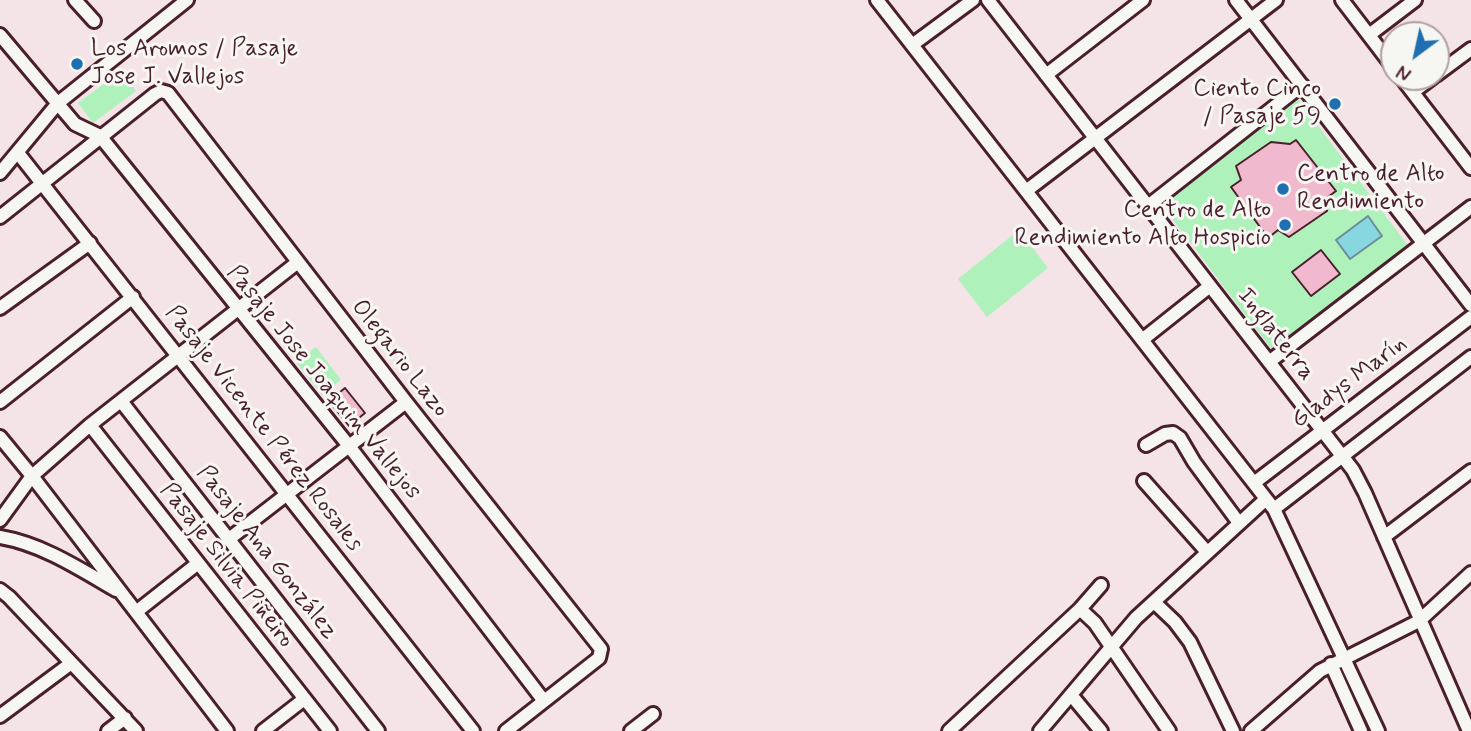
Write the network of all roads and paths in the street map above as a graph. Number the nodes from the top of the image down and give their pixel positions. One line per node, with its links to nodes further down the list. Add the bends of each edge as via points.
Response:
1 (75, 0): 12 (street)
2 (187, 0): 22 (street)
3 (877, 0): 15 (street)
4 (973, 0): 15 (street)
5 (988, 0): 19 (street, Inglaterra)
6 (1143, 0): 19 (street)
7 (1236, 0): 11 (street)
8 (1276, 0): 11 (street)
9 (1342, 0): 14 (street)
10 (1415, 0): 14 (street)
11 (1251, 19): 20 (street); 24 (street)
12 (94, 21)
13 (0, 35): 22 (street, Pasaje Jose Joaquin Vallejos)
14 (1369, 35): 17 (street)
15 (912, 45): 29 (street)
16 (1471, 49): 18 (street)
17 (1380, 50)
18 (1450, 65)
19 (1046, 75): 24 (street, Inglaterra)
20 (1302, 85): 30 (street); 34 (street)
21 (1413, 92): 26 (street)
22 (58, 103): 23 (street, Pasaje Jose Joaquin Vallejos, via 75,124); 25 (street)
23 (100, 136): 28 (street); 35 (street, Olegario Lazo, via 155,94 168,93); 40 (street, Pasaje Jose Joaquin Vallejos)
24 (1095, 138): 29 (street); 30 (street, Inglaterra)
25 (18, 153): 27 (street); 28 (street, Pasaje Vicente Pérez Rosales)
26 (1471, 168)
27 (0, 173)
28 (42, 182): 32 (street); 33 (street, Pasaje Vicente Pérez Rosales)
29 (1026, 191): 42 (street)
30 (1148, 206): 36 (street, Inglaterra)
31 (1471, 206): 34 (street)
32 (0, 217)
33 (90, 243): 37 (street, Pasaje Vicente Pérez Rosales); 39 (street)
34 (1423, 243): 38 (street); 45 (street)
35 (298, 262): 40 (street); 48 (street, Olegario Lazo)
36 (1210, 286): 42 (street); 45 (street, Inglaterra)
37 (132, 297): 43 (street, Pasaje Vicente Pérez Rosales); 47 (street)
38 (1471, 305)
39 (0, 308)
40 (237, 309): 43 (street); 53 (street, Pasaje Jose Joaquin Vallejos)
41 (1471, 317): 50 (street, Gladys Marín)
42 (1142, 340): 58 (street)
43 (178, 356): 46 (street); 59 (street, Pasaje Vicente Pérez Rosales)
44 (1471, 357): 54 (street)
45 (1269, 362): 50 (street, Inglaterra)
46 (121, 401): 49 (street); 65 (street, Pasaje Ana González)
47 (0, 402)
48 (406, 402): 53 (street); 82 (street, Olegario Lazo, via 601,649 599,659)
49 (90, 425): 56 (street); 67 (street, Pasaje Silvia Piñeiro)
50 (1322, 431): 54 (street, Inglaterra); 58 (street, Gladys Marín)
51 (0, 437): 56 (street)
52 (1146, 445): 62 (street, via 1165,434 1180,438)
53 (349, 446): 59 (street); 82 (street, Pasaje Jose Joaquin Vallejos)
54 (1342, 456): 60 (street); 64 (street, Inglaterra, via 1359,481)
55 (1471, 471): 64 (street)
56 (32, 475): 61 (street); 70 (street)
57 (1144, 481): 66 (street)
58 (1254, 483): 60 (street)
59 (287, 494): 65 (street); 92 (street, Pasaje Vicente Pérez Rosales)
60 (1270, 504): 62 (street); 77 (street)
61 (0, 520)
62 (1239, 523): 66 (street)
63 (0, 537): 70 (street, via 62,559)
64 (1384, 537): 75 (street, Inglaterra)
65 (229, 539): 67 (path); 91 (street, Pasaje Ana González)
66 (1207, 552): 72 (street)
67 (197, 564): 74 (street); 81 (street, Pasaje Silvia Piñeiro)
68 (1471, 573): 75 (street)
69 (1101, 585): 73 (street)
70 (122, 594): 74 (street)
71 (3, 597): 78 (street)
72 (1154, 602): 76 (street); 99 (street, via 1190,642)
73 (1080, 609): 76 (street); 95 (street)
74 (136, 612): 88 (street)
75 (1419, 621): 77 (street); 103 (street, Inglaterra)
76 (1111, 649): 80 (street); 98 (street)
77 (1346, 658): 79 (street); 102 (street)
78 (70, 664): 84 (street); 85 (street)
79 (1331, 664): 100 (street); 101 (street)
80 (1072, 696): 96 (street); 97 (street)
81 (303, 699): 89 (street); 90 (street, Pasaje Silvia Piñeiro)
82 (544, 701): 93 (street)
83 (653, 714): 94 (street)
84 (0, 716)
85 (125, 718): 86 (street); 87 (street)
86 (108, 731)
87 (136, 731)
88 (227, 731)
89 (263, 731)
90 (330, 731)
91 (378, 731)
92 (473, 731)
93 (506, 731)
94 (631, 731)
95 (949, 731)
96 (1040, 731)
97 (1101, 731)
98 (1169, 731)
99 (1233, 731)
100 (1251, 731)
101 (1361, 731)
102 (1378, 731)
103 (1469, 731)

